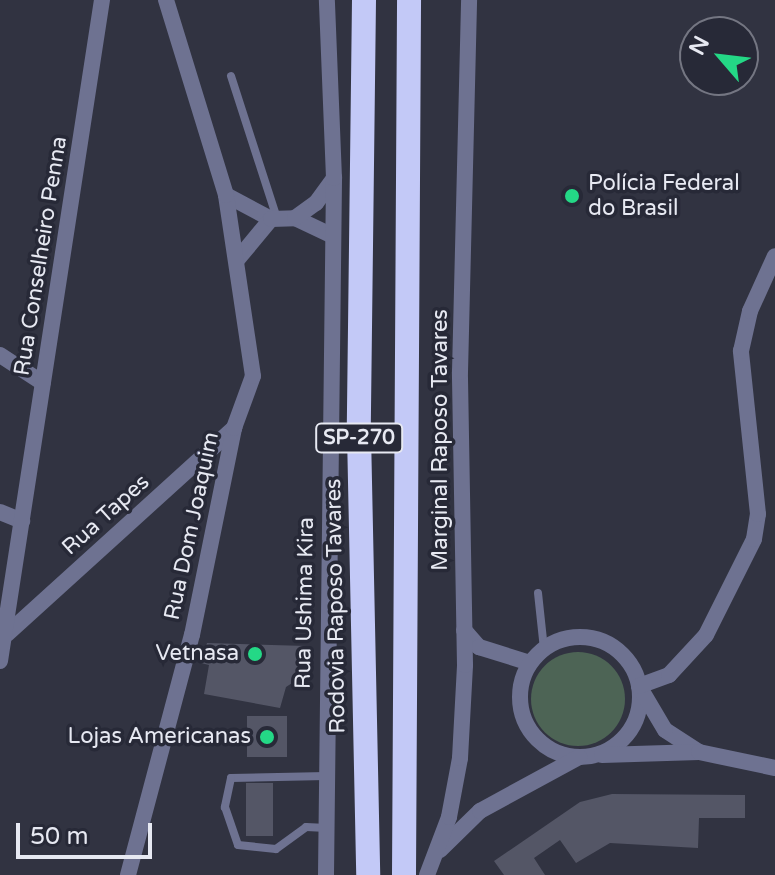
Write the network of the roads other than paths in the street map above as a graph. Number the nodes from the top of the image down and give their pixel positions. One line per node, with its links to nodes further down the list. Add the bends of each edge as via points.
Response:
1 (102, 0): 16 (street, Rua Conselheiro Penna)
2 (166, 0): 9 (street, Rua Dom Joaquim)
3 (327, 0): 8 (street, Rua Ushima Kira)
4 (364, 0): 33 (highway, Rodovia Raposo Tavares / SP-270, via 359,434)
5 (409, 0): 36 (highway, SP-270)
6 (469, 0): 21 (street, Marginal Raposo Tavares, via 460,372)
7 (231, 76): 10 (lane)
8 (334, 178): 11 (street, via 316,203); 12 (street, Rua Ushima Kira)
9 (226, 195): 10 (street); 14 (street, Rua Dom Joaquim)
10 (274, 218): 11 (street); 14 (street)
11 (295, 218): 12 (street)
12 (333, 236): 30 (street, Rua Ushima Kira)
13 (775, 256): 26 (street, via 750,311 741,351 758,514 754,539 706,635 669,675)
14 (237, 260): 17 (street, Rua Dom Joaquim, via 253,376)
15 (0, 355): 16 (street)
16 (43, 383): 19 (street, Rua Conselheiro Penna)
17 (234, 428): 22 (street, Rua Tapes); 34 (street, Rua Dom Joaquim, via 192,635)
18 (0, 512): 19 (street)
19 (22, 521): 22 (street, Rua Conselheiro Penna)
20 (538, 593): 23 (lane)
21 (464, 630): 25 (street, via 479,647); 32 (street, Marginal Raposo Tavares, via 460,758)
22 (7, 634): 24 (street, Rua Conselheiro Penna)
23 (544, 649): 25 (street); 26 (street, via 572,638 602,641 632,667)
24 (0, 661)
25 (530, 663): 28 (street, via 520,694 527,725 549,749)
26 (639, 686): 27 (street, via 665,730); 28 (street, via 639,706 621,740)
27 (699, 752): 28 (street); 29 (street)
28 (583, 757): 32 (street, via 480,811)
29 (775, 768)
30 (327, 776): 31 (street, Rua Ushima Kira); 31 (lane, via 231,778 225,807 238,845 276,849 306,827)
31 (327, 828): 35 (street, Rua Ushima Kira)
32 (437, 854): 37 (street, Marginal Raposo Tavares)
33 (367, 873)
34 (128, 875)
35 (326, 875)
36 (404, 875)
37 (427, 875)

